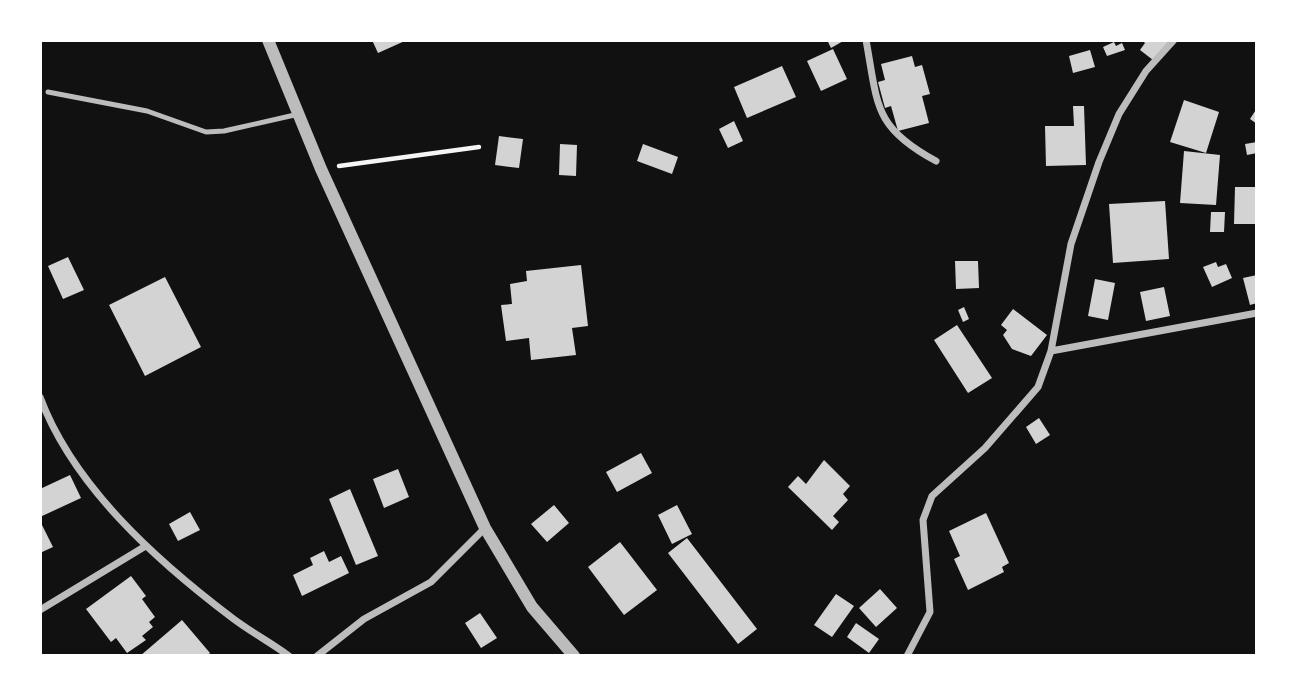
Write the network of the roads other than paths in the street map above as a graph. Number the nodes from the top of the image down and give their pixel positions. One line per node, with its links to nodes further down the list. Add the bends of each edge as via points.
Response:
1 (268, 40): 5 (street)
2 (866, 40): 6 (street, via 880,113 891,132)
3 (1174, 40): 8 (street, via 1146,71 1119,114 1099,162 1071,244)
4 (48, 92): 5 (lane, via 146,111 206,132)
5 (299, 114): 10 (street)
6 (936, 160)
7 (1257, 313): 8 (street)
8 (1051, 351): 16 (street, via 1038,387 985,448 932,496 923,520 930,612)
9 (40, 397): 11 (street, via 72,460)
10 (485, 528): 14 (street, via 430,582 364,619); 15 (street, via 533,607)
11 (144, 547): 12 (street); 13 (street, via 232,618)
12 (40, 610)
13 (289, 656)
14 (317, 656)
15 (574, 656)
16 (906, 656)

